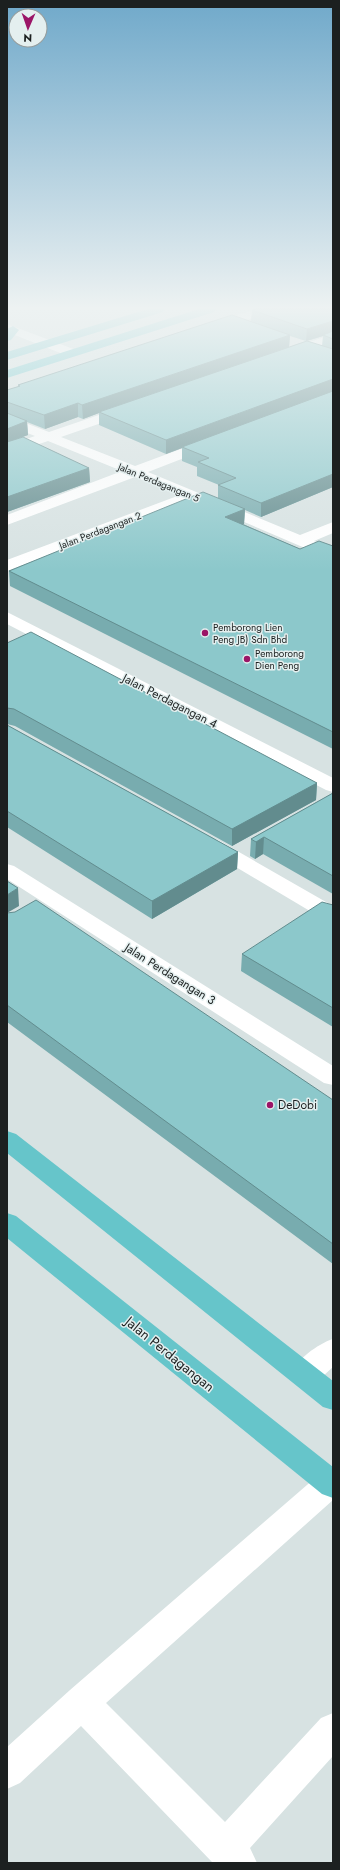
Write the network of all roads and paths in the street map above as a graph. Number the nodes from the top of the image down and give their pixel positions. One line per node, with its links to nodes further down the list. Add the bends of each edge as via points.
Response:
1 (144, 403): 3 (street)
2 (7, 420): 3 (street, Jalan Perdagangan 5)
3 (48, 436): 5 (street); 6 (street, Jalan Perdagangan 5)
4 (222, 439): 6 (street)
5 (7, 451)
6 (133, 472): 7 (street, Jalan Perdagangan 5); 8 (street)
7 (193, 495): 10 (street, Jalan Perdagangan 5); 12 (street, Jalan Perdagangan 2)
8 (7, 520)
9 (333, 527): 10 (street)
10 (300, 541): 11 (street, Jalan Perdagangan 5)
11 (333, 555)
12 (7, 566)
13 (7, 617): 14 (street, Jalan Perdagangan 4)
14 (331, 797)
15 (198, 837): 17 (street)
16 (252, 845): 17 (street)
17 (232, 856): 19 (street)
18 (7, 870): 20 (street, Jalan Perdagangan 3, via 42,904)
19 (333, 915)
20 (333, 1077)
21 (7, 1140): 24 (main road)
22 (7, 1223): 26 (main road, Jalan Perdagangan)
23 (333, 1350): 24 (street)
24 (304, 1375): 25 (main road)
25 (333, 1398)
26 (332, 1483): 27 (street)
27 (82, 1702): 29 (street); 30 (street)
28 (333, 1730): 30 (street)
29 (7, 1771)
30 (232, 1856)

